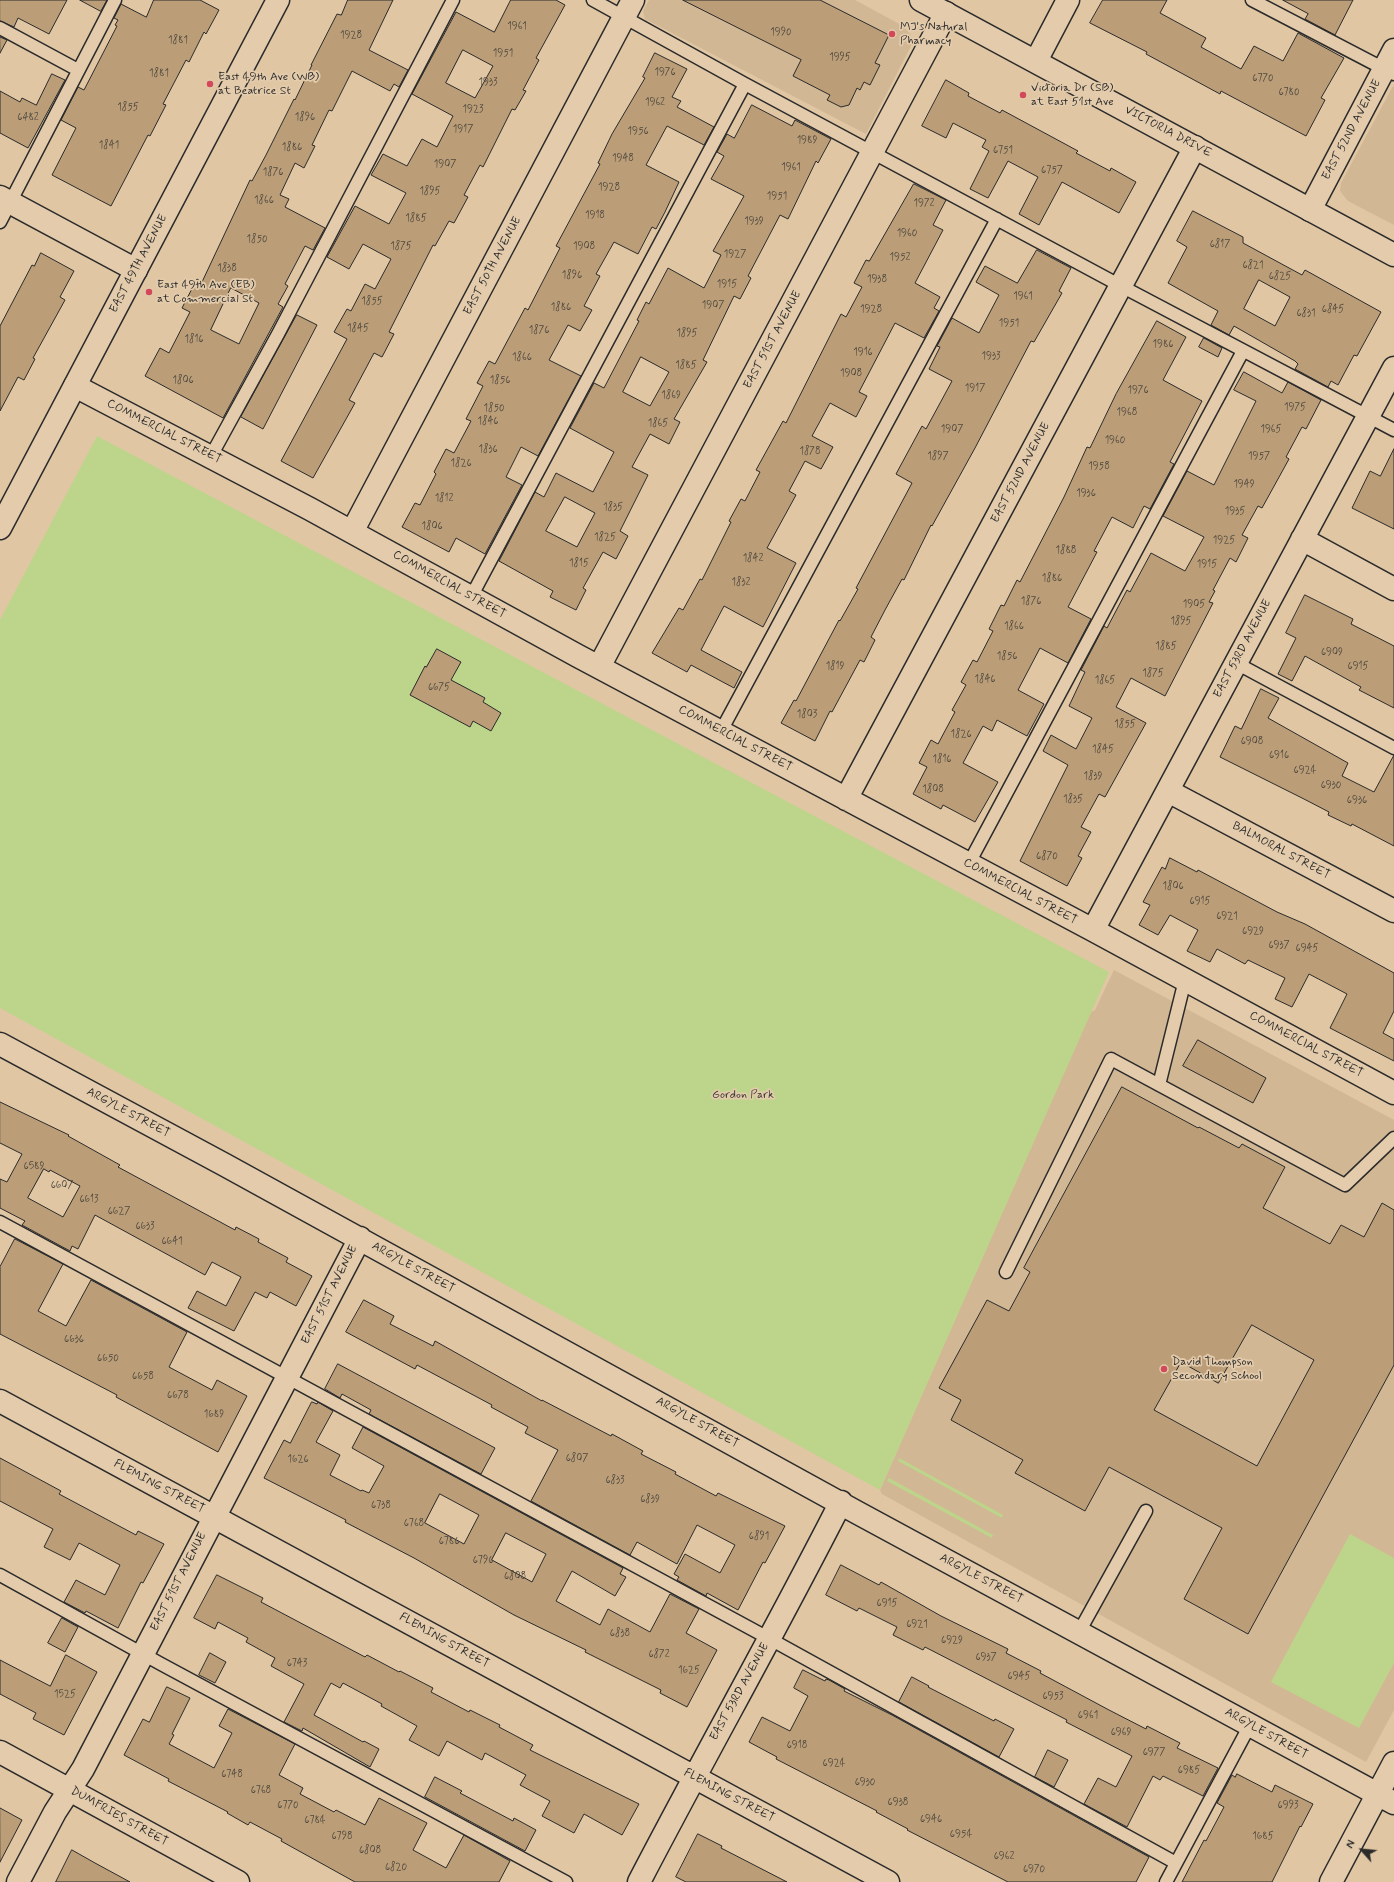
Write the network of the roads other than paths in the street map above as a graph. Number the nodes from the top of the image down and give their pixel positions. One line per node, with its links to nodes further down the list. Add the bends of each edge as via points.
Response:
1 (114, 0): 13 (lane)
2 (276, 0): 22 (street, EAST 49TH AVENUE)
3 (453, 0): 29 (lane, via 282,327)
4 (593, 0): 8 (lane)
5 (921, 0): 9 (street, VICTORIA DRIVE)
6 (1068, 0): 11 (street)
7 (1252, 0): 12 (lane)
8 (628, 8): 14 (lane); 31 (street, EAST 50TH AVENUE)
9 (946, 14): 11 (street, VICTORIA DRIVE); 16 (street, EAST 51ST AVENUE)
10 (0, 28): 13 (lane)
11 (1036, 61): 15 (street, VICTORIA DRIVE)
12 (1391, 64): 18 (street, EAST 52ND AVENUE)
13 (78, 70): 17 (lane)
14 (745, 84): 16 (lane); 34 (lane)
15 (1195, 147): 18 (street, VICTORIA DRIVE); 23 (street, EAST 52ND AVENUE)
16 (873, 152): 19 (lane); 36 (street, EAST 51ST AVENUE)
17 (5, 200): 20 (lane); 22 (street)
18 (1310, 210): 21 (street, VICTORIA DRIVE)
19 (997, 218): 23 (lane); 37 (lane)
20 (0, 222)
21 (1394, 255)
22 (136, 270): 26 (street, EAST 49TH AVENUE)
23 (1121, 286): 24 (lane); 40 (street, EAST 52ND AVENUE)
24 (1243, 352): 27 (lane); 41 (lane)
25 (1394, 368): 27 (street, EAST 53RD AVENUE)
26 (75, 386): 29 (street, COMMERCIAL STREET); 30 (street, EAST 49TH AVENUE)
27 (1368, 416): 28 (lane); 32 (street, EAST 53RD AVENUE)
28 (1394, 430)
29 (210, 456): 31 (street, COMMERCIAL STREET)
30 (0, 528)
31 (352, 532): 34 (street, COMMERCIAL STREET)
32 (1302, 539): 33 (street); 35 (street, EAST 53RD AVENUE)
33 (1394, 589)
34 (471, 597): 36 (street, COMMERCIAL STREET)
35 (1236, 663): 38 (lane); 39 (street, EAST 53RD AVENUE)
36 (599, 666): 37 (street, COMMERCIAL STREET)
37 (721, 731): 40 (street, COMMERCIAL STREET)
38 (1394, 748)
39 (1168, 790): 42 (street, BALMORAL STREET); 43 (street, EAST 53RD AVENUE)
40 (846, 799): 41 (street, COMMERCIAL STREET)
41 (968, 864): 43 (street, COMMERCIAL STREET)
42 (1394, 911)
43 (1093, 930): 44 (street, COMMERCIAL STREET)
44 (1185, 980): 46 (lane); 47 (street, COMMERCIAL STREET)
45 (0, 1044): 50 (street, ARGYLE STREET)
46 (1159, 1085): 48 (lane, via 1345,1185); 51 (lane, via 1111,1059)
47 (1394, 1094)
48 (1394, 1138)
49 (0, 1222): 52 (lane)
50 (360, 1238): 52 (street, EAST 51ST AVENUE); 54 (street, ARGYLE STREET)
51 (1006, 1272)
52 (288, 1377): 56 (street, EAST 51ST AVENUE); 59 (lane)
53 (0, 1401): 56 (street, FLEMING STREET)
54 (841, 1502): 58 (street, ARGYLE STREET); 59 (street, EAST 53RD AVENUE)
55 (1146, 1511): 58 (lane)
56 (213, 1516): 60 (street, EAST 51ST AVENUE); 64 (street, FLEMING STREET)
57 (0, 1575): 60 (lane)
58 (1079, 1632): 61 (street, ARGYLE STREET)
59 (770, 1639): 64 (street, EAST 53RD AVENUE); 67 (lane)
60 (142, 1653): 65 (street, EAST 51ST AVENUE); 70 (lane)
61 (1250, 1725): 66 (street, ARGYLE STREET); 67 (lane)
62 (0, 1752): 65 (street, DUMFRIES STREET)
63 (1394, 1763): 66 (street)
64 (694, 1777): 71 (street, EAST 53RD AVENUE); 72 (street, FLEMING STREET)
65 (70, 1790): 68 (street, EAST 51ST AVENUE); 69 (street, DUMFRIES STREET)
66 (1386, 1799): 74 (street)
67 (1176, 1863): 73 (lane)
68 (18, 1882)
69 (238, 1882)
70 (566, 1882)
71 (639, 1882)
72 (888, 1882)
73 (1166, 1882)
74 (1331, 1882)

